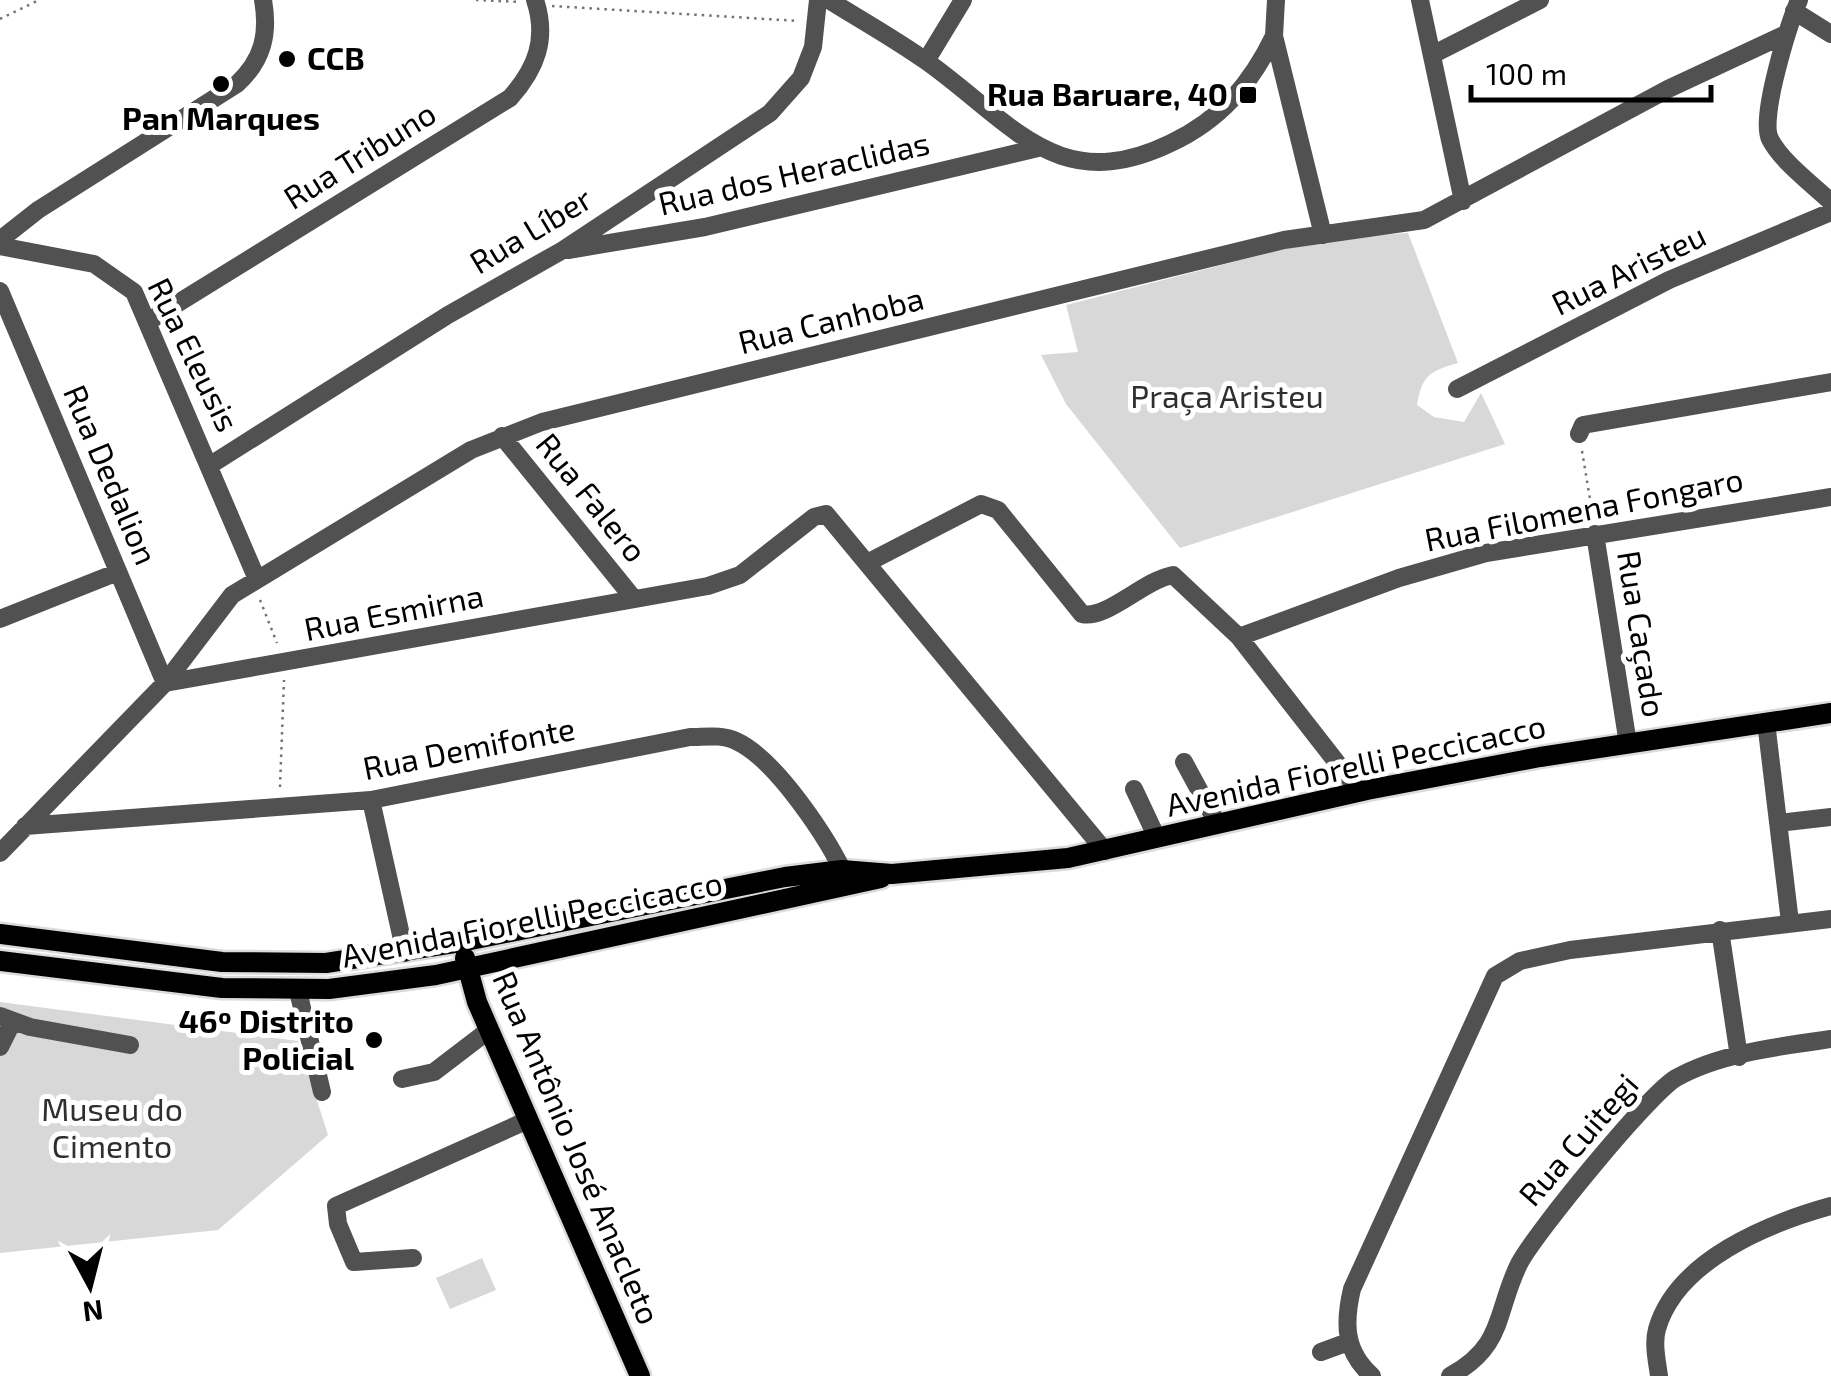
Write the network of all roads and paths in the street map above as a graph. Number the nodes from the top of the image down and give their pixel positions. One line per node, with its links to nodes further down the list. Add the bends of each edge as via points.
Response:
1 (39, 0): 12 (path)
2 (264, 0): 24 (street, via 265,41 237,84 38,210)
3 (476, 0): 10 (path)
4 (818, 0): 13 (street, Rua Líber)
5 (829, 0): 18 (street)
6 (963, 0): 18 (street)
7 (1276, 0): 16 (street)
8 (1420, 0): 17 (street)
9 (1540, 0): 17 (street)
10 (536, 2): 13 (path); 27 (street, Rua Tribuno, via 541,33 535,64 510,98)
11 (1796, 6): 14 (street); 15 (street)
12 (0, 19)
13 (818, 22): 25 (street, Rua Líber, via 801,78 782,104)
14 (1786, 34): 20 (street, Rua Canhoba, via 1668,89); 21 (street, via 1766,128)
15 (1831, 34)
16 (1274, 36): 19 (street, via 1245,87 1180,140 1143,157 1097,165); 23 (street)
17 (1432, 56): 20 (street)
18 (926, 61): 19 (street)
19 (1038, 148): 25 (street, Rua dos Heraclidas, via 706,227)
20 (1463, 200): 23 (street, Rua Canhoba, via 1413,224)
21 (1831, 202)
22 (1831, 212): 29 (street, Rua Aristeu, via 1669,280)
23 (1323, 236): 31 (street, Rua Canhoba, via 1091,287)
24 (0, 243): 27 (street, Rua Eleusis, via 109,270 134,292)
25 (563, 250): 32 (street, Rua Líber)
26 (0, 291): 36 (street, Rua Dedalion)
27 (149, 321): 32 (street, Rua Eleusis)
28 (1831, 382): 30 (street, via 1582,425)
29 (1457, 389)
30 (1580, 434): 34 (path)
31 (502, 436): 37 (street, Rua Canhoba); 38 (street, Rua Falero)
32 (212, 464): 37 (street, Rua Eleusis)
33 (1831, 497): 34 (street, Rua Filomena Fongaro)
34 (1596, 534): 40 (street, Rua Filomena Fongaro, via 1456,560); 45 (street, Rua Caçado)
35 (869, 562): 38 (street, Rua Esmirna, via 831,517 820,514 727,582); 40 (street, via 981,504 998,510 1082,614 1098,614 1144,584 1173,575); 56 (street)
36 (118, 572): 39 (street); 42 (street, Rua Dedalion)
37 (254, 578): 41 (path); 42 (street, Rua Canhoba, via 220,608)
38 (634, 599): 41 (street, Rua Esmirna)
39 (0, 619)
40 (1239, 637): 48 (street)
41 (283, 665): 42 (street, Rua Esmirna); 50 (path)
42 (164, 683): 54 (street, Rua Canhoba)
43 (1831, 712): 44 (main road, Avenida Fiorelli Peccicacco)
44 (1766, 722): 45 (main road, Avenida Fiorelli Peccicacco); 53 (street)
45 (1628, 744): 48 (main road, Avenida Fiorelli Peccicacco)
46 (1184, 762): 52 (street)
47 (1134, 789): 55 (street)
48 (1359, 792): 52 (main road, Avenida Fiorelli Peccicacco)
49 (371, 800): 50 (street, Rua Demifonte); 58 (street, Rua Demifonte, via 718,736 754,752 820,827); 64 (street)
50 (280, 809): 54 (street, Rua Demifonte)
51 (1831, 817): 53 (street)
52 (1217, 822): 55 (main road, Avenida Fiorelli Peccicacco)
53 (1778, 823): 60 (street)
54 (25, 826): 57 (street, Rua Canhoba)
55 (1157, 838): 56 (main road, Avenida Fiorelli Peccicacco)
56 (1104, 851): 58 (main road, Avenida Fiorelli Peccicacco)
57 (0, 853)
58 (846, 878): 63 (main road, Avenida Fiorelli Peccicacco, via 786,876); 66 (main road, Avenida Fiorelli Peccicacco)
59 (1831, 919): 60 (street)
60 (1790, 922): 61 (street)
61 (1720, 930): 73 (street); 79 (street, via 1532,957 1495,976 1361,1266 1346,1313)
62 (0, 934): 64 (main road, Avenida Fiorelli Peccicacco, via 279,965)
63 (461, 942): 64 (main road, Avenida Fiorelli Peccicacco); 66 (main road, Rua Antônio José Anacleto)
64 (404, 952)
65 (0, 961): 67 (main road, Avenida Fiorelli Peccicacco)
66 (468, 968): 67 (main road, Avenida Fiorelli Peccicacco); 69 (main road, Rua Antônio José Anacleto)
67 (298, 991): 75 (street)
68 (7, 1019): 71 (street); 72 (street)
69 (489, 1030): 74 (street, via 434,1072); 76 (main road, Rua Antônio José Anacleto)
70 (1831, 1038): 73 (street, Rua Cuitegi)
71 (130, 1045)
72 (0, 1046)
73 (1739, 1057): 83 (street, Rua Cuitegi, via 1665,1086 1533,1240 1489,1346)
74 (402, 1078)
75 (322, 1092)
76 (528, 1120): 78 (street, via 336,1206 354,1262); 82 (main road, Rua Antônio José Anacleto)
77 (1831, 1206): 84 (street, via 1748,1239 1696,1273 1657,1328)
78 (413, 1258)
79 (1348, 1342): 80 (street); 81 (street)
80 (1321, 1352)
81 (1365, 1370)
82 (640, 1376)
83 (1450, 1376)
84 (1659, 1376)

